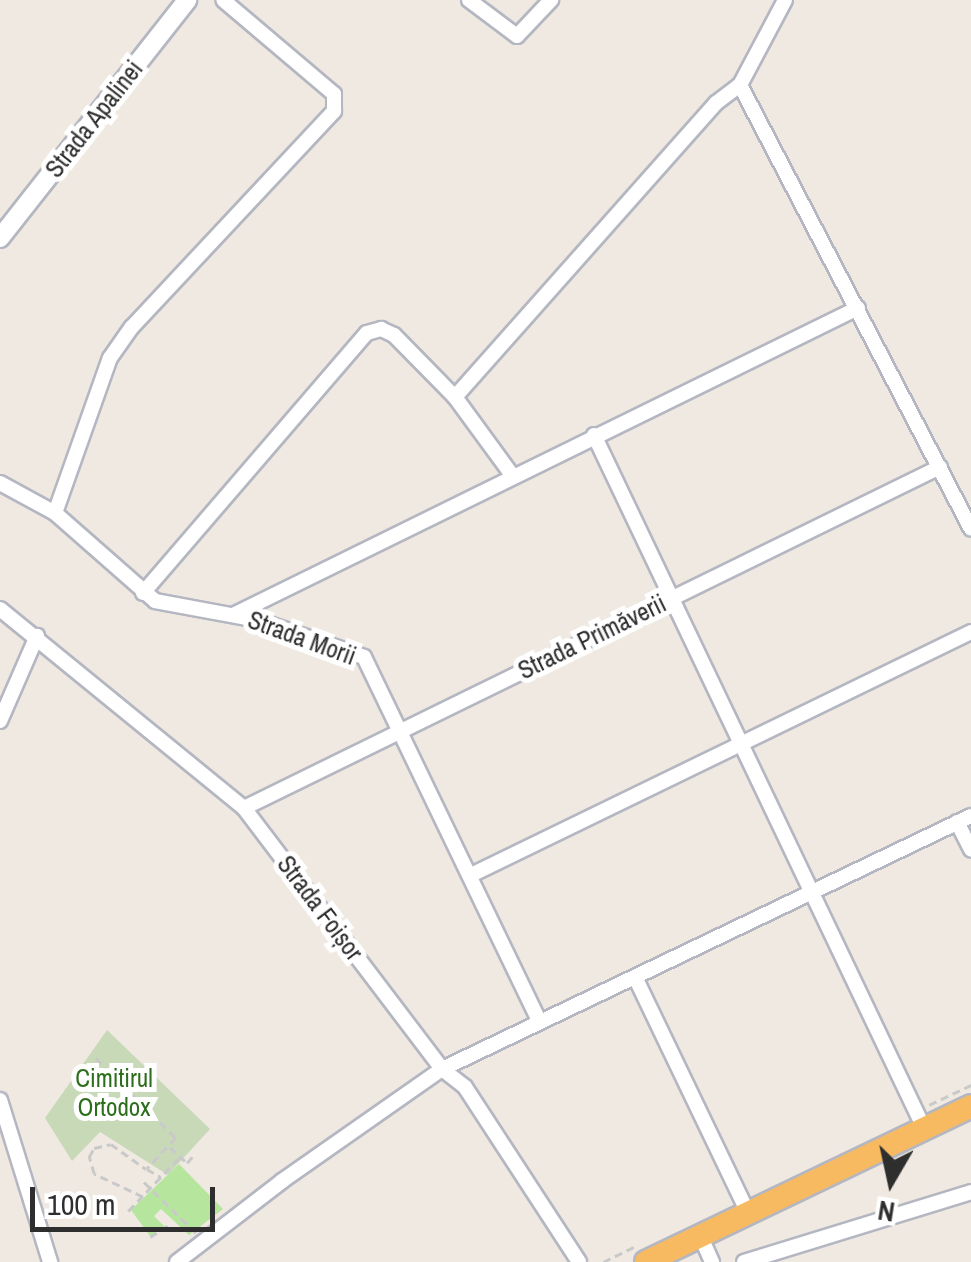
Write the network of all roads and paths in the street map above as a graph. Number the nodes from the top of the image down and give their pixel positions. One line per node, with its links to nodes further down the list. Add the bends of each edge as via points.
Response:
1 (187, 0): 7 (street, Strada Apalinei)
2 (223, 0): 14 (street, via 334,94 334,110 132,326 110,358)
3 (470, 0): 4 (street, via 517,36)
4 (550, 0)
5 (785, 0): 6 (street)
6 (740, 85): 8 (street); 9 (street, via 716,103)
7 (0, 238)
8 (858, 308): 10 (street); 11 (street)
9 (455, 398): 12 (street); 16 (street, via 394,335 381,329 367,333)
10 (594, 434): 12 (street); 17 (street)
11 (940, 467): 15 (street); 17 (street, Strada Primăverii)
12 (512, 475): 19 (street)
13 (0, 484): 14 (street, Strada Morii)
14 (55, 513): 16 (street, Strada Morii)
15 (971, 528)
16 (143, 593): 19 (street, Strada Morii, via 179,608)
17 (671, 598): 23 (street, Strada Primăverii); 24 (street)
18 (0, 609): 21 (street, Strada Foișor)
19 (234, 614): 23 (street, Strada Morii, via 364,657)
20 (971, 632): 24 (street)
21 (37, 636): 22 (street); 25 (street, Strada Foișor)
22 (0, 721)
23 (398, 730): 25 (street, Strada Primăverii); 28 (street, Strada Morii)
24 (739, 744): 28 (street); 29 (street)
25 (244, 808): 33 (street, Strada Foișor)
26 (964, 819): 27 (street); 29 (street)
27 (971, 850)
28 (471, 875): 31 (street, Strada Morii)
29 (813, 893): 30 (street); 36 (street)
30 (636, 979): 31 (street); 47 (street)
31 (538, 1022): 33 (street)
32 (96, 1058): 37 (path, via 176,1138)
33 (442, 1070): 51 (street); 54 (street, Strada Foișor, via 465,1088)
34 (0, 1100): 52 (street)
35 (971, 1106): 36 (highway)
36 (924, 1128): 47 (highway)
37 (169, 1146): 38 (path); 40 (path)
38 (180, 1157): 39 (path, via 186,1163); 41 (path)
39 (192, 1158)
40 (147, 1169): 41 (path); 45 (path, via 112,1144 93,1148 89,1158 94,1174)
41 (162, 1177): 43 (path)
42 (144, 1182): 43 (path)
43 (151, 1188): 45 (path); 51 (path)
44 (971, 1192): 57 (street)
45 (144, 1196): 46 (path)
46 (128, 1211)
47 (747, 1211): 49 (highway)
48 (170, 1224): 50 (path)
49 (700, 1235): 55 (highway); 56 (street)
50 (150, 1237)
51 (204, 1241): 53 (street)
52 (50, 1262)
53 (177, 1262)
54 (578, 1262)
55 (646, 1262)
56 (712, 1262)
57 (744, 1262)

